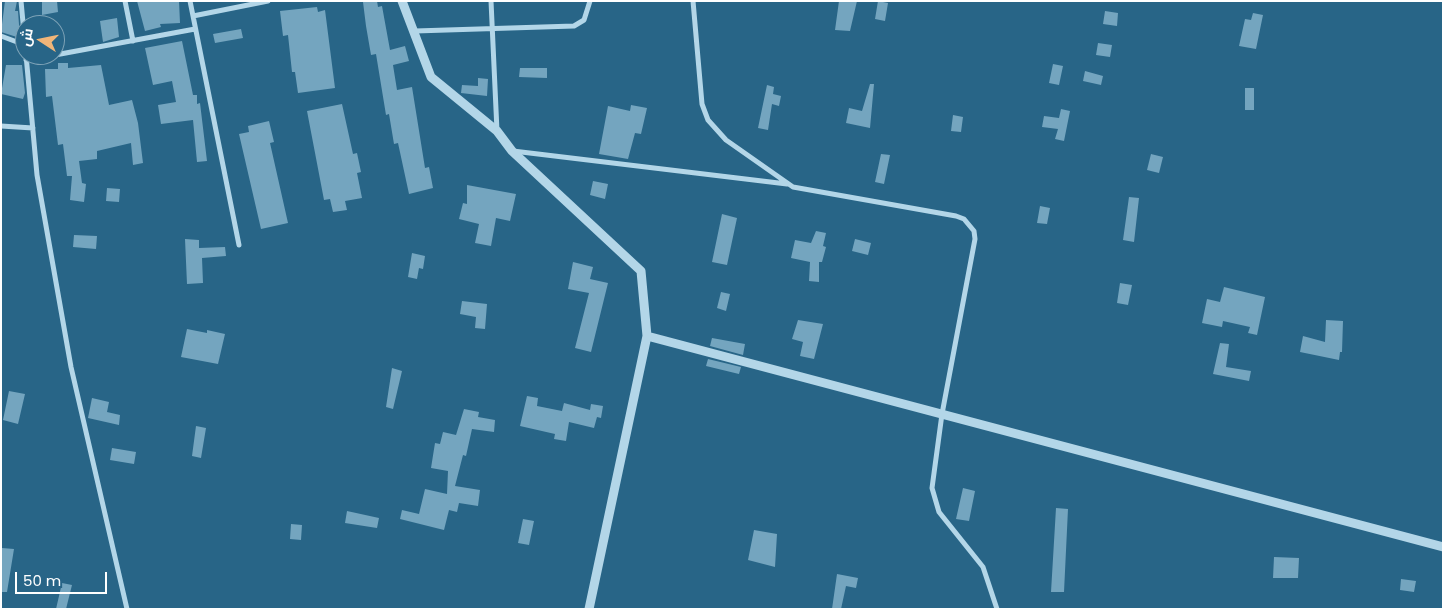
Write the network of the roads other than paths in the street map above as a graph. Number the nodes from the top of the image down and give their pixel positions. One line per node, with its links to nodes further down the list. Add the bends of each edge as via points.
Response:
1 (21, 1): 9 (street)
2 (125, 1): 16 (street)
3 (190, 1): 10 (street)
4 (268, 1): 10 (street)
5 (402, 1): 13 (street)
6 (491, 1): 12 (street)
7 (590, 1): 12 (street, via 584,20 574,26)
8 (693, 1): 23 (street, via 702,104 708,120 726,140)
9 (22, 15)
10 (193, 16): 11 (street)
11 (195, 29): 16 (street); 24 (street)
12 (492, 29): 13 (street); 21 (street)
13 (414, 31): 21 (street, via 431,77)
14 (1, 36): 15 (street)
15 (15, 41)
16 (133, 41): 17 (street)
17 (65, 53)
18 (27, 65): 20 (street)
19 (1, 126): 20 (street)
20 (33, 128): 28 (street, via 37,175 71,367)
21 (497, 131): 22 (street)
22 (512, 151): 23 (street); 25 (street, via 642,271)
23 (788, 184): 26 (street, via 956,216 970,224 976,239)
24 (239, 245)
25 (647, 336): 26 (street); 29 (street)
26 (942, 414): 27 (street); 30 (street, via 933,475 934,500 946,522 983,567)
27 (1443, 547)
28 (127, 609)
29 (589, 609)
30 (997, 609)

